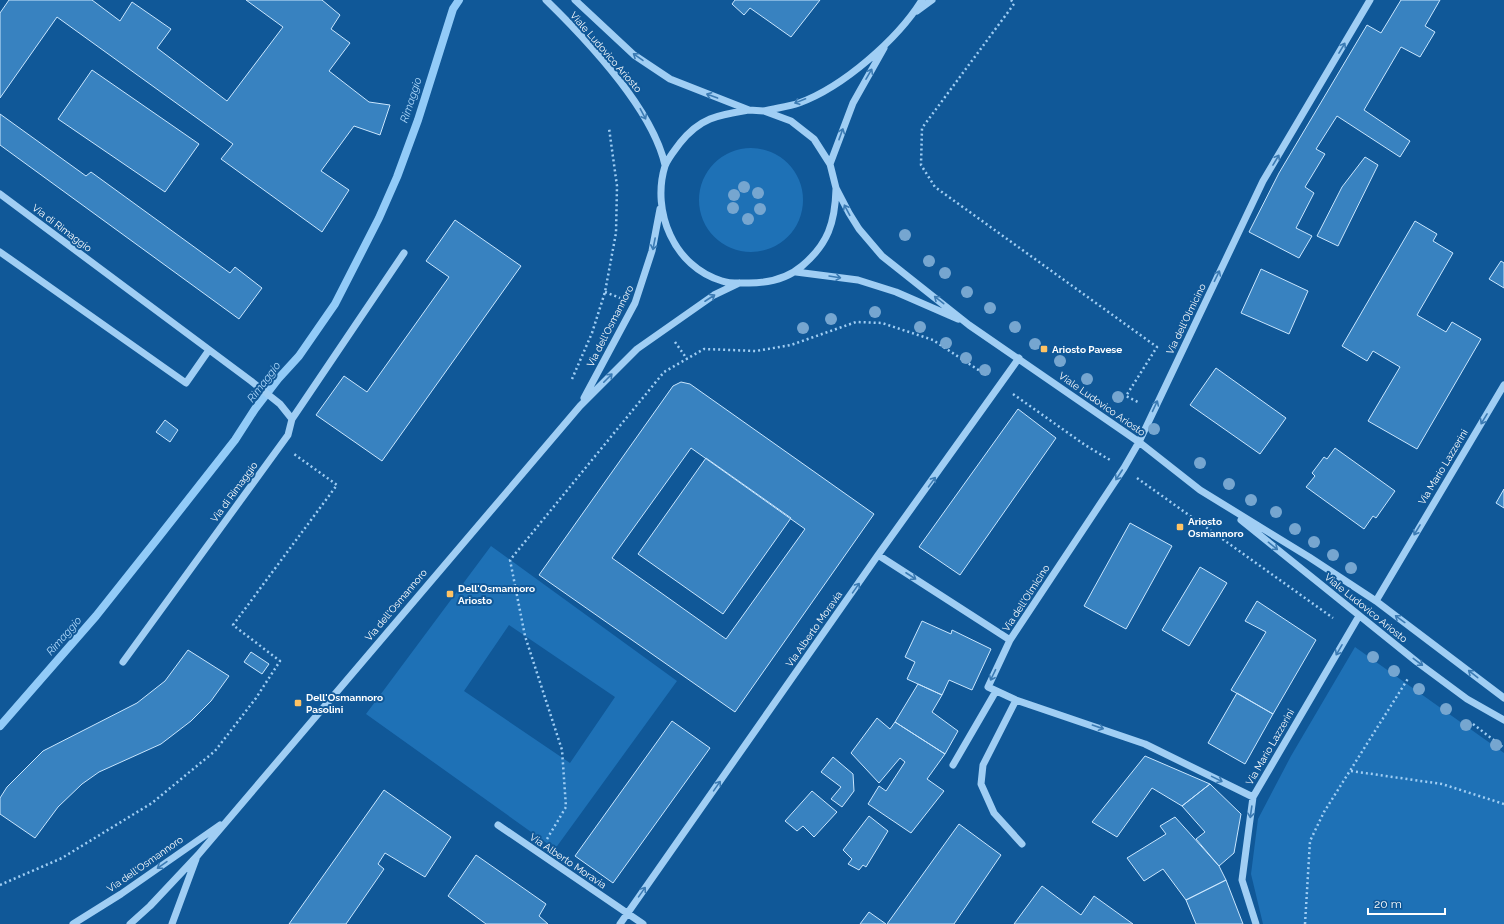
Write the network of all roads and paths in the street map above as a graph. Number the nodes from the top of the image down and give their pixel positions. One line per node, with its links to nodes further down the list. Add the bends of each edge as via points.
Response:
1 (546, 0): 13 (street, Viale Ludovico Ariosto, one-way to 13, via 608,67 638,106 661,149)
2 (575, 0): 9 (street, Viale Ludovico Ariosto, one-way to 2, via 670,79 634,55)
3 (922, 0): 7 (street)
4 (932, 0): 7 (street)
5 (1011, 0): 28 (path, via 1014,4 922,128 922,165 935,187 1157,347 1126,396)
6 (1370, 0): 28 (street, Via dell'Olmicino, one-way to 6, via 1263,181)
7 (913, 14): 8 (street)
8 (886, 44): 10 (street, one-way to 10, via 835,84 800,103); 12 (street, one-way to 8, via 852,103)
9 (749, 110): 10 (street, Viale Ludovico Ariosto); 13 (street, Viale Ludovico Ariosto, via 710,118 695,129)
10 (764, 111): 12 (street, Viale Ludovico Ariosto, via 791,121 814,139)
11 (609, 128): 24 (path, via 617,186 616,233 605,292 592,333)
12 (830, 164): 14 (street, Viale Ludovico Ariosto)
13 (665, 165): 16 (street, Viale Ludovico Ariosto)
14 (836, 188): 19 (street, Viale Ludovico Ariosto, via 835,212 828,235 815,256); 21 (street, Viale Ludovico Ariosto, one-way to 14, via 882,256 859,229)
15 (0, 194): 22 (street, Via di Rimaggio)
16 (661, 206): 20 (street, Viale Ludovico Ariosto, via 667,231 680,253 698,270 722,281); 27 (street, Via dell'Osmannoro, one-way to 27, via 652,251 635,303)
17 (0, 252): 22 (street, via 186,383)
18 (404, 253): 29 (street)
19 (796, 272): 20 (street, Viale Ludovico Ariosto, via 772,282); 21 (street, Viale Ludovico Ariosto, one-way to 21, via 858,280 896,292)
20 (739, 284): 27 (street, Via dell'Osmannoro, one-way to 20, via 637,349 714,295)
21 (969, 324): 23 (street, Viale Ludovico Ariosto)
22 (209, 350): 29 (street, Via di Rimaggio, via 280,404)
23 (1019, 358): 25 (street, Via Alberto Moravia); 30 (street, Viale Ludovico Ariosto)
24 (572, 379)
25 (1000, 385): 32 (path, via 1085,445); 34 (street, Via Alberto Moravia, one-way to 25); 54 (path, via 933,340 882,323 856,322 790,345 756,351 704,349 664,372 510,560 525,636 562,750 566,807)
26 (1504, 385): 35 (street, Via Mario Lazzerini, one-way to 35)
27 (580, 406): 51 (street, Via dell'Osmannoro)
28 (1154, 409): 30 (street, Via dell'Olmicino)
29 (292, 418): 31 (street, Via di Rimaggio, via 288,434)
30 (1139, 442): 32 (street, Via dell'Olmicino); 33 (street, Viale Ludovico Ariosto)
31 (281, 445): 39 (street, Via di Rimaggio); 56 (path, via 337,485 233,626 280,661 256,698 215,751 152,803 62,858)
32 (1124, 468): 37 (path); 38 (street, Via dell'Olmicino, one-way to 38)
33 (1220, 504): 35 (street, Viale Ludovico Ariosto); 36 (street, Viale Ludovico Ariosto, one-way to 36)
34 (878, 555): 38 (street, Via dell'Olmicino, one-way to 38); 58 (street, Via Alberto Moravia, one-way to 34)
35 (1376, 601): 42 (street, Viale Ludovico Ariosto, one-way to 35)
36 (1359, 616): 37 (street, Via Mario Lazzerini); 44 (street, Viale Ludovico Ariosto, one-way to 44, via 1467,699)
37 (1350, 631): 49 (street, Via Mario Lazzerini, one-way to 49)
38 (1010, 640): 41 (street, Via dell'Olmicino, one-way to 41, via 988,687)
39 (123, 662)
40 (1416, 679): 48 (path, via 1410,674)
41 (996, 691): 43 (street); 47 (street)
42 (1504, 698)
43 (1016, 700): 49 (street, one-way to 49, via 1145,744); 53 (street, via 983,765 981,784 994,813)
44 (1504, 720)
45 (1473, 724): 46 (path)
46 (1504, 748)
47 (953, 765)
48 (1351, 771): 50 (path, via 1442,784); 66 (path, via 1324,812 1310,841)
49 (1253, 797): 65 (street, Via Mario Lazzerini, one-way to 65, via 1242,880)
50 (1504, 804)
51 (228, 819): 55 (street, Via dell'Osmannoro); 59 (street, Via dell'Osmannoro, one-way to 59, via 121,894)
52 (498, 825): 54 (street, Via Alberto Moravia)
53 (1022, 844)
54 (539, 852): 58 (street, Via Alberto Moravia)
55 (198, 855): 57 (street, Via dell'Osmannoro); 60 (street, Via dell'Osmannoro)
56 (0, 885)
57 (179, 907): 61 (street, Via dell'Osmannoro); 62 (street)
58 (628, 913): 63 (street, Via Alberto Moravia); 64 (street)
59 (72, 924)
60 (130, 924)
61 (172, 924)
62 (177, 924)
63 (620, 924)
64 (644, 924)
65 (1256, 924)
66 (1306, 924)

